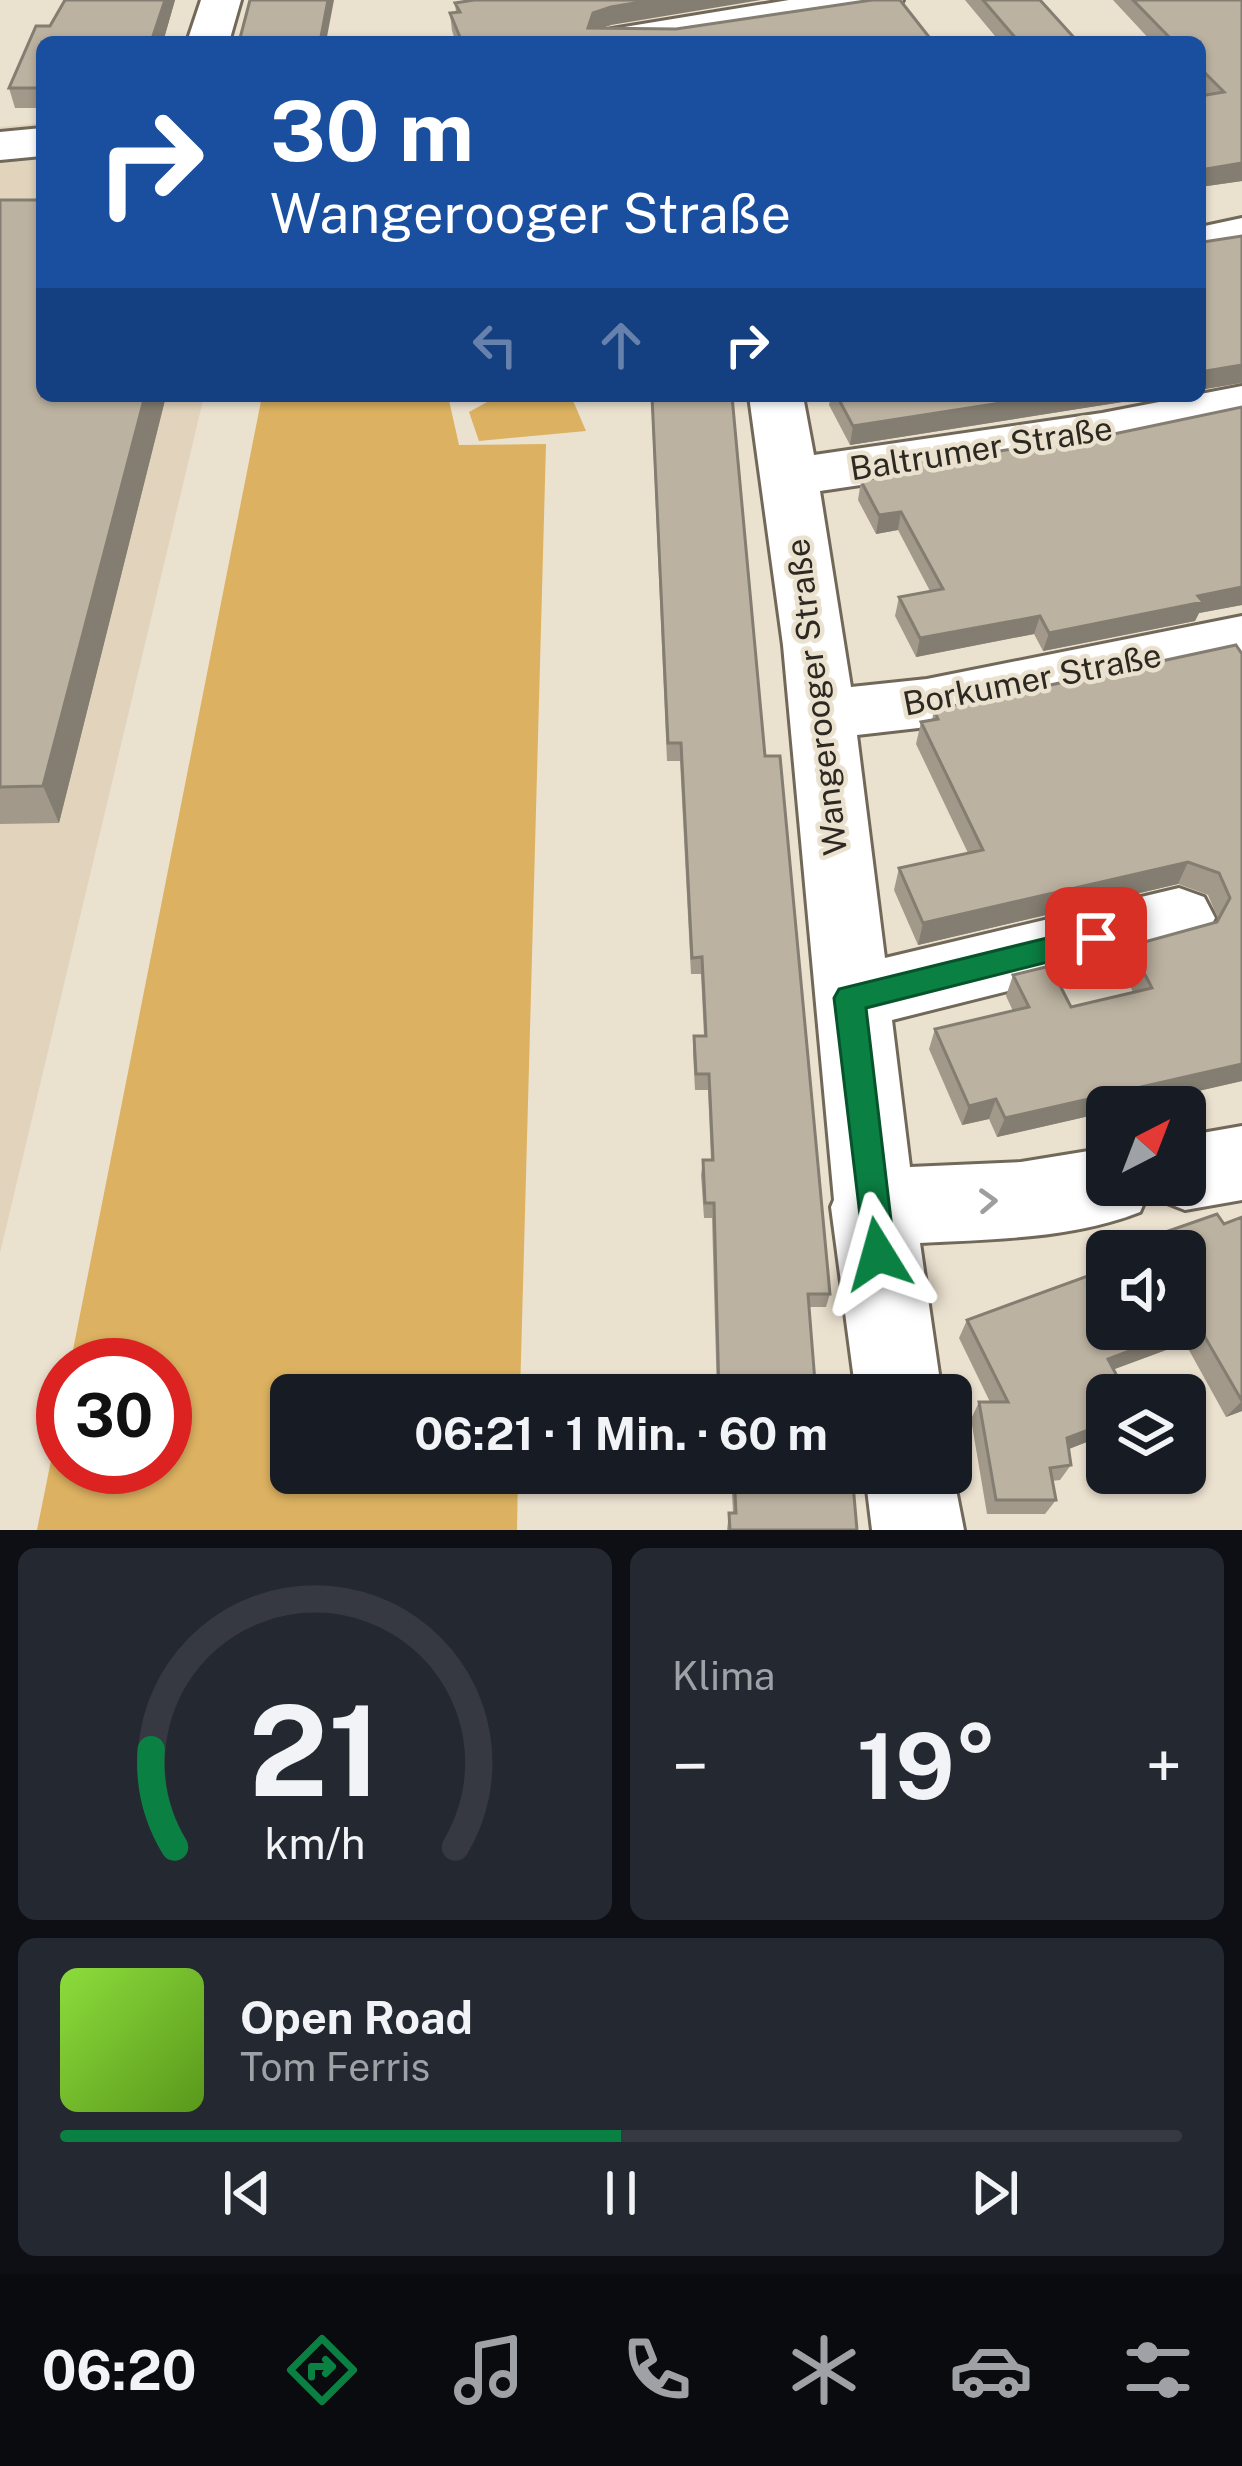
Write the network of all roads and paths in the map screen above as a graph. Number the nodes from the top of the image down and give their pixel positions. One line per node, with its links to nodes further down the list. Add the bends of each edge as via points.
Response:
1 (220, 0): 3 (street)
2 (883, 0): 4 (street)
3 (210, 36)
4 (642, 36)
5 (36, 143): 6 (street)
6 (0, 146)
7 (1242, 233): 8 (street)
8 (1206, 241)
9 (777, 402): 11 (street, Wangerooger Straße)
10 (1242, 403): 11 (street, Baltrumer Straße)
11 (791, 477): 13 (street, Wangerooger Straße)
12 (1242, 638): 13 (street, Borkumer Straße, via 927,703)
13 (820, 715): 15 (street, Wangerooger Straße)
14 (1179, 918): 15 (street)
15 (850, 998): 19 (street, Wangerooger Straße)
16 (1242, 1163): 17 (street)
17 (1206, 1169)
18 (1086, 1189): 19 (street, one-way to 18)
19 (871, 1207): 20 (street, Wangerooger Straße)
20 (896, 1374)
21 (913, 1494): 22 (street)
22 (918, 1530)

